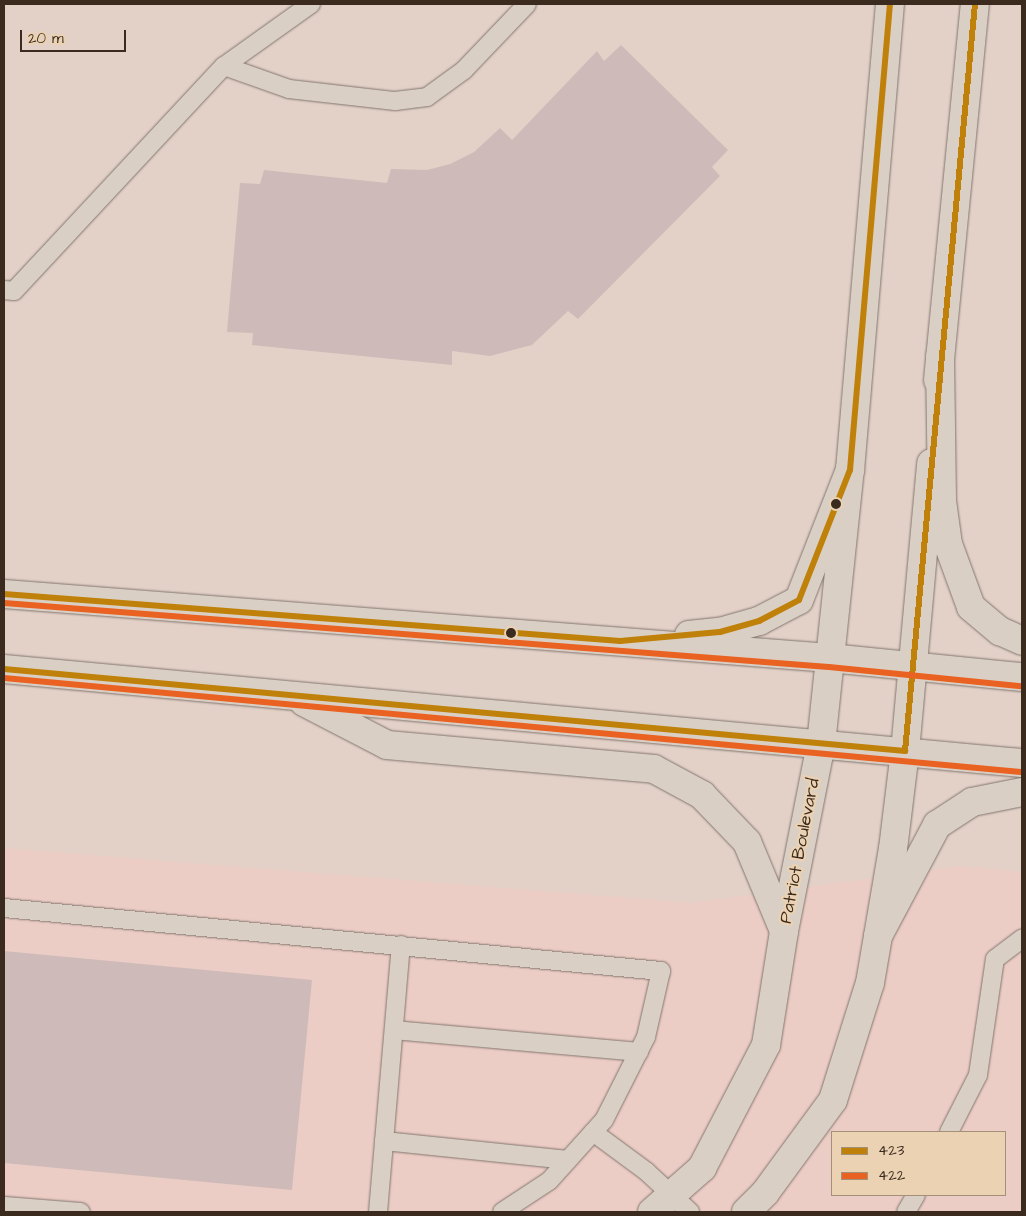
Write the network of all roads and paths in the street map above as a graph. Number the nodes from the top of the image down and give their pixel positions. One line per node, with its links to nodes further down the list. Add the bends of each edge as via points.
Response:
1 (311, 4): 5 (lane)
2 (527, 4): 5 (lane, via 464,70 427,97 395,101 289,88)
3 (890, 4): 8 (main road, Patriot Boulevard)
4 (975, 4): 7 (main road)
5 (224, 66): 6 (lane, via 14,291)
6 (4, 290)
7 (940, 357): 11 (main road, via 942,501 948,544 971,607 1000,631); 13 (main road)
8 (850, 470): 10 (main road, via 799,600 759,621 720,632); 12 (main road, Patriot Boulevard)
9 (4, 594): 10 (main road)
10 (620, 641): 12 (main road)
11 (1022, 641)
12 (830, 658): 13 (main road); 17 (main road, Patriot Boulevard)
13 (914, 665): 15 (main road); 18 (main road)
14 (4, 669): 16 (main road)
15 (1022, 677)
16 (292, 696): 17 (main road); 22 (main road, via 387,745 654,769 702,795 747,842)
17 (821, 744): 18 (main road); 22 (main road, Patriot Boulevard)
18 (905, 751): 19 (main road); 23 (main road)
19 (1022, 763)
20 (1022, 792): 23 (main road, via 972,802 937,826)
21 (4, 908): 25 (lane)
22 (784, 931): 34 (main road, Patriot Boulevard, via 766,1046 702,1168)
23 (878, 936): 38 (main road, via 870,983 833,1100 765,1193)
24 (1022, 939): 28 (lane, via 995,959 978,1075)
25 (400, 945): 26 (lane); 27 (lane, via 661,970 646,1037)
26 (394, 1030): 27 (lane); 30 (lane)
27 (638, 1052): 29 (lane, via 604,1120)
28 (950, 1131)
29 (593, 1132): 31 (lane); 34 (lane, via 647,1172)
30 (384, 1140): 31 (lane); 36 (lane)
31 (568, 1160): 37 (lane, via 549,1181)
32 (915, 1196): 39 (lane)
33 (4, 1206): 35 (lane)
34 (671, 1207)
35 (81, 1212)
36 (378, 1212)
37 (502, 1212)
38 (746, 1212)
39 (906, 1212)

